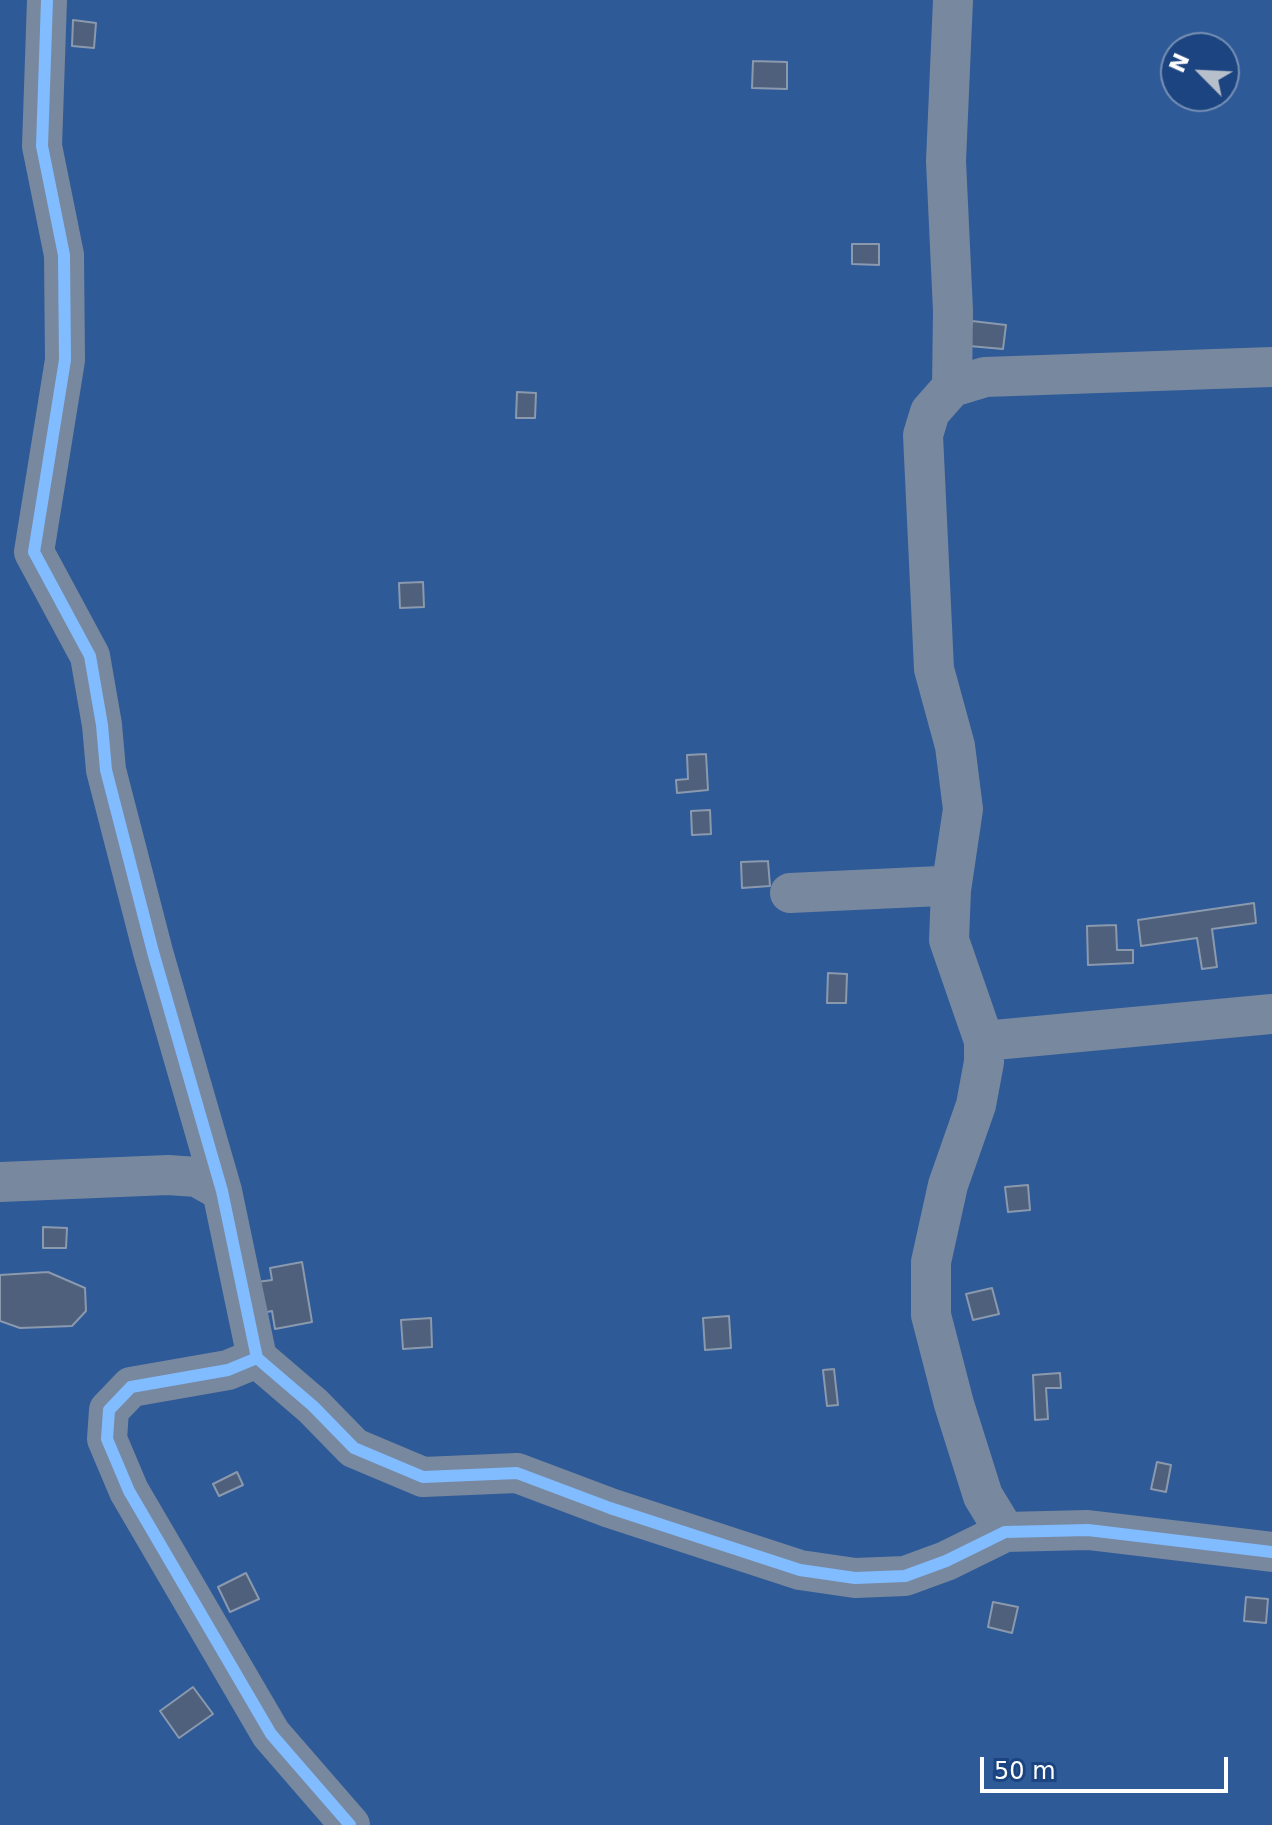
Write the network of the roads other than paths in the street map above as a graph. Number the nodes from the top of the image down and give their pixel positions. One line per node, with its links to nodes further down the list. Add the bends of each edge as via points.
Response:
1 (47, 0): 10 (street, via 42,146 64,255 65,360 34,552 90,656 106,770)
2 (953, 0): 4 (street, via 946,161)
3 (1272, 367): 4 (street, via 985,377)
4 (952, 387): 5 (street, via 930,412 923,435 934,669 955,746 963,809)
5 (951, 890): 6 (street, via 940,886); 8 (street, via 949,940)
6 (790, 893)
7 (1272, 1014): 8 (street)
8 (984, 1041): 12 (street, via 976,1105 948,1185 931,1262 931,1315 983,1496)
9 (0, 1182): 10 (street, via 168,1175 197,1177)
10 (222, 1191): 11 (street)
11 (257, 1358): 12 (street, via 354,1448 423,1477 517,1473 800,1570 855,1578 905,1576); 14 (street, via 228,1370 131,1387 109,1410 107,1439 129,1491 271,1734)
12 (1005, 1532): 13 (street, via 1088,1530)
13 (1272, 1552)
14 (350, 1825)

